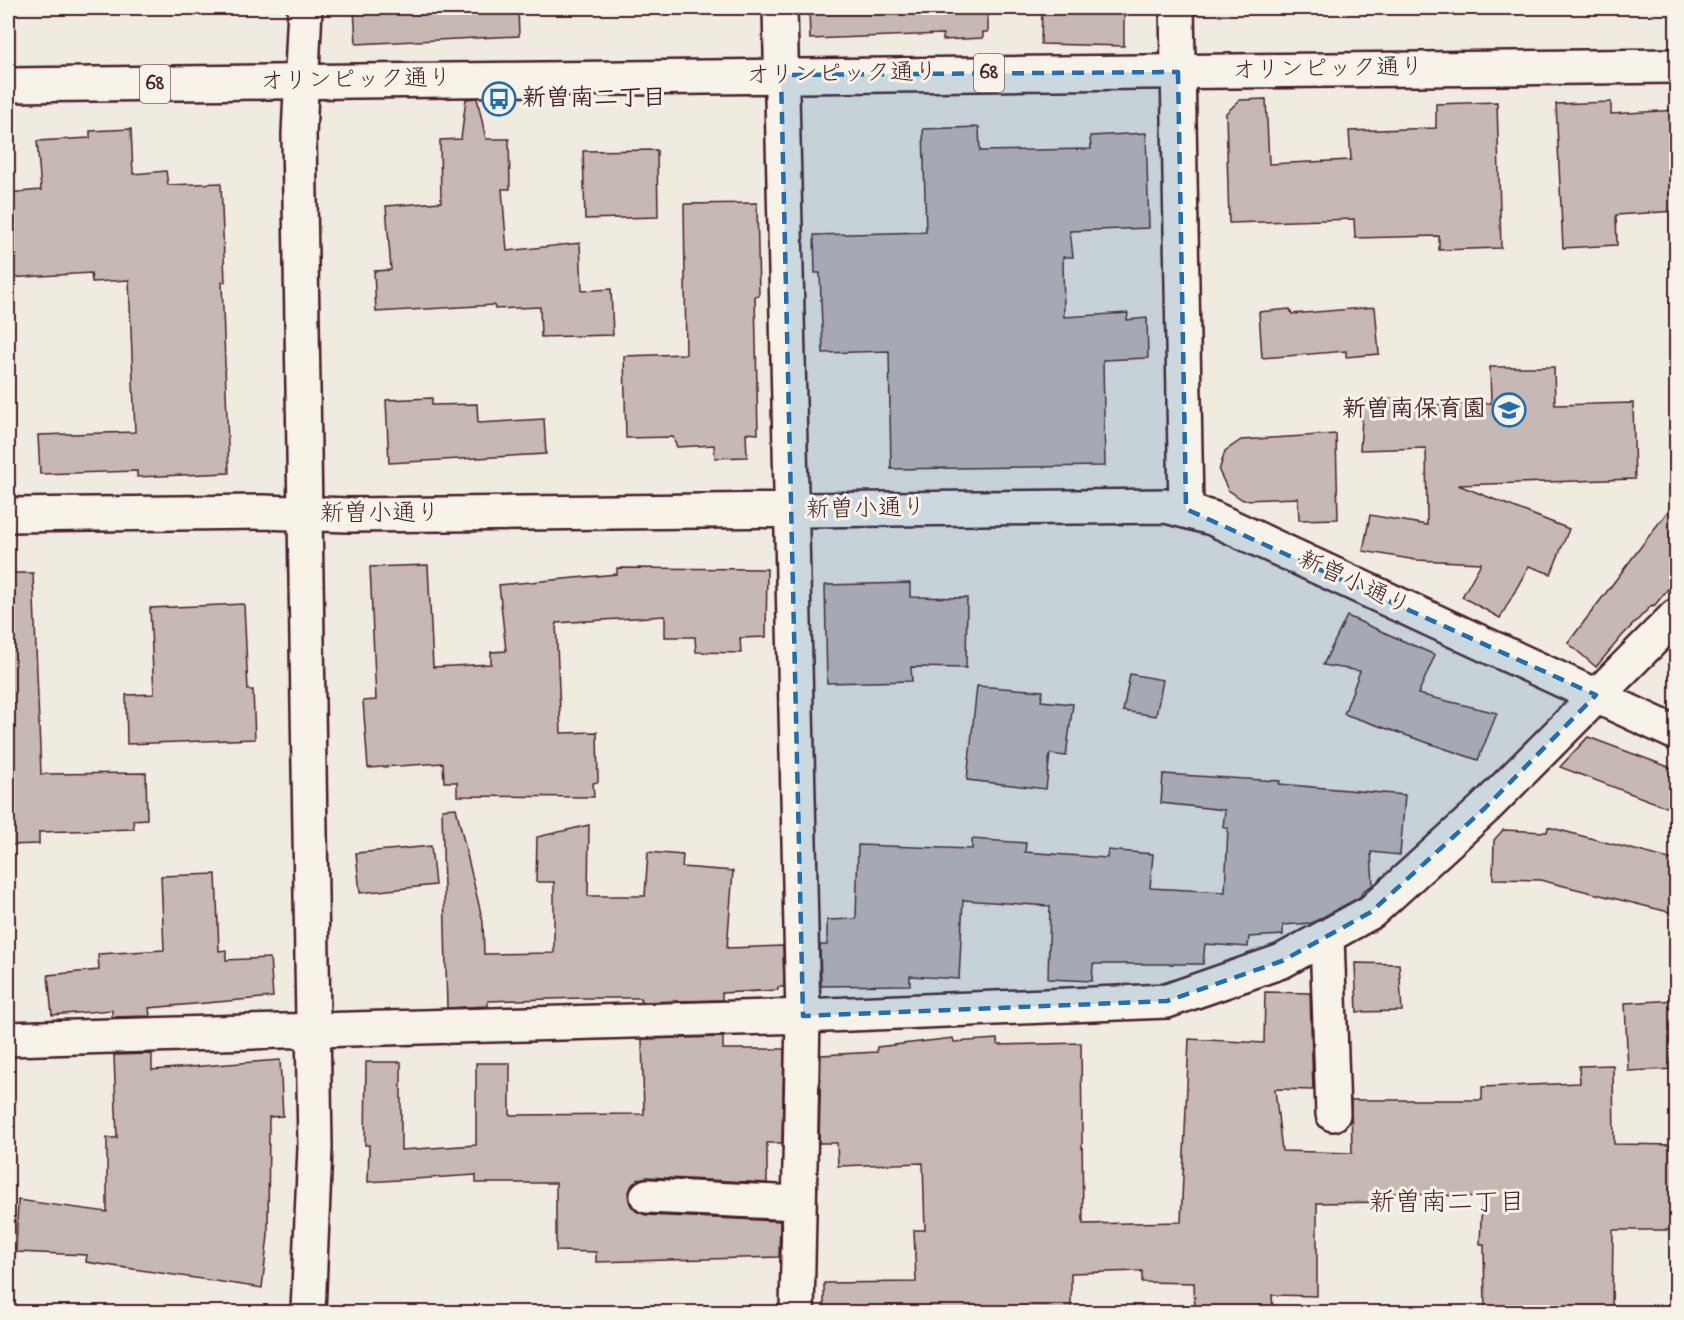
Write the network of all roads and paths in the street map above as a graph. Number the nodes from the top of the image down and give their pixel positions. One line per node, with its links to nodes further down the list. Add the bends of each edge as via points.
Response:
1 (304, 8): 7 (street)
2 (780, 8): 6 (street)
3 (1177, 8): 5 (street)
4 (1677, 66): 5 (street, オリンピック通り / 68)
5 (1178, 72): 6 (street, オリンピック通り / 68); 9 (street)
6 (781, 75): 7 (street, オリンピック通り / 68); 10 (street)
7 (302, 82): 8 (street, オリンピック通り / 68); 11 (street, via 299,134)
8 (8, 85)
9 (1186, 509): 10 (street, 新曽小通り); 14 (street, 新曽小通り)
10 (792, 511): 11 (street, 新曽小通り); 17 (street)
11 (304, 513): 12 (street, 新曽小通り); 18 (street)
12 (8, 514)
13 (1677, 616): 14 (street)
14 (1596, 695): 15 (street, 新曽小通り); 16 (street, via 1485,808 1371,912)
15 (1677, 733)
16 (1327, 937): 17 (street, via 1282,961 1167,1000); 20 (street)
17 (803, 1016): 18 (street); 22 (street)
18 (312, 1029): 19 (street); 23 (street, via 315,1148)
19 (8, 1039)
20 (1333, 1114)
21 (647, 1196): 22 (street)
22 (799, 1203): 24 (street)
23 (308, 1312)
24 (797, 1312)

